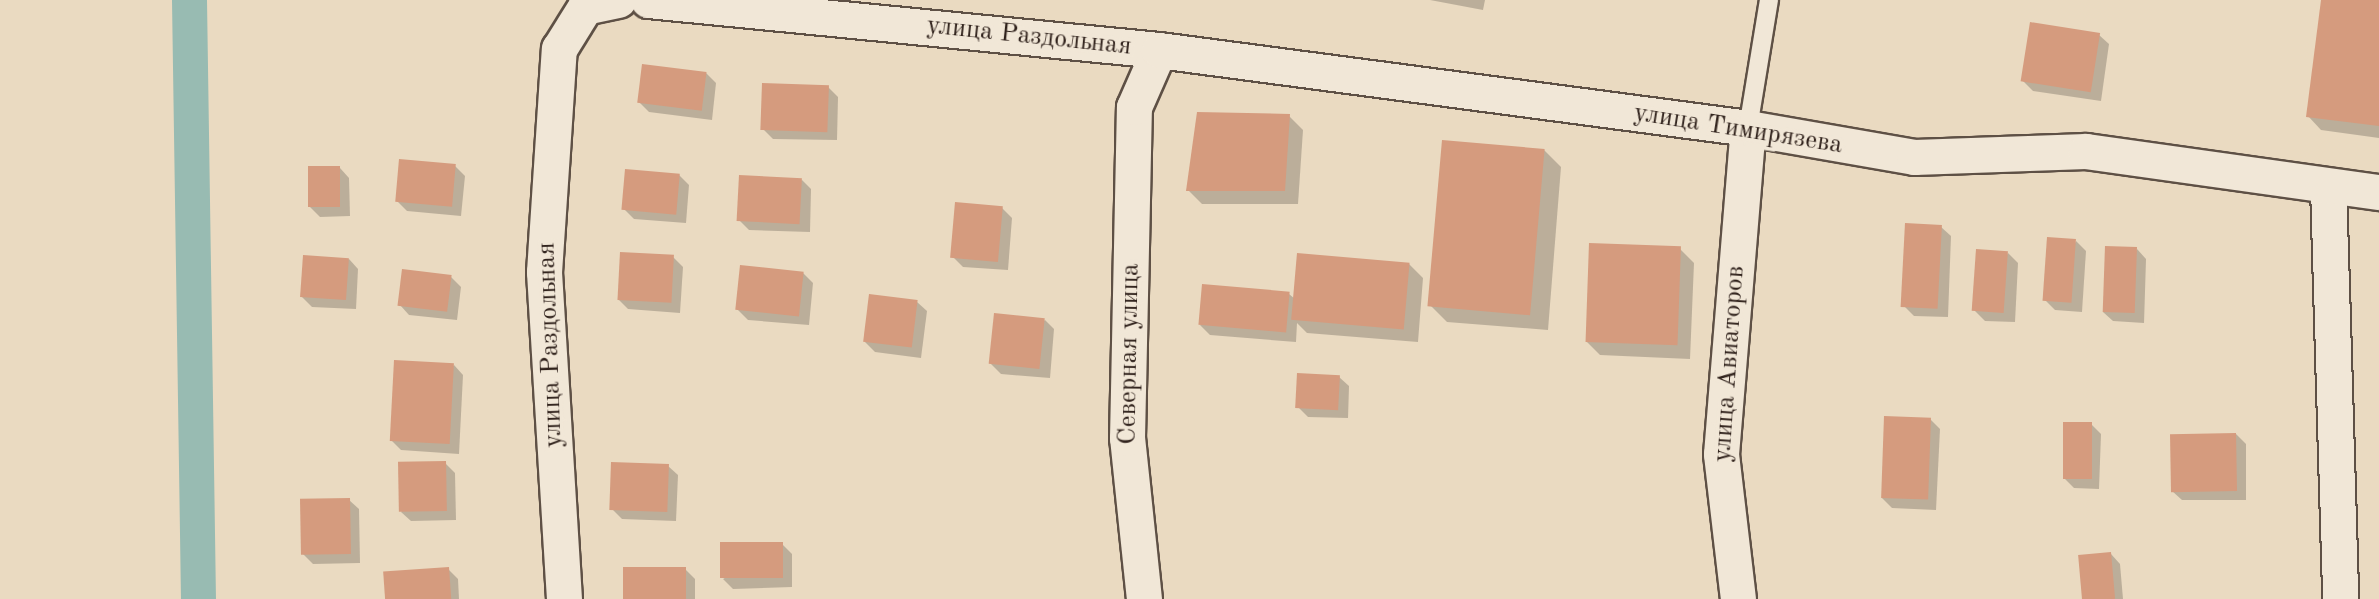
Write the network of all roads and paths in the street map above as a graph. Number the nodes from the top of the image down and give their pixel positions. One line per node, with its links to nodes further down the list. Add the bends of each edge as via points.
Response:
1 (618, 0): 8 (street, улица Раздольная, via 584,7 559,50 544,272)
2 (648, 0): 4 (street, улица Раздольная)
3 (1769, 0): 5 (lane)
4 (1159, 50): 5 (street, улица Тимирязева); 9 (street, Северная улица, via 1134,107 1127,438)
5 (1748, 128): 6 (street, улица Тимирязева, via 1914,157 2085,150); 10 (street, улица Авиаторов, via 1721,454)
6 (2328, 186): 7 (street, улица Тимирязева); 11 (street)
7 (2379, 192)
8 (564, 599)
9 (1144, 599)
10 (1738, 599)
11 (2340, 599)

